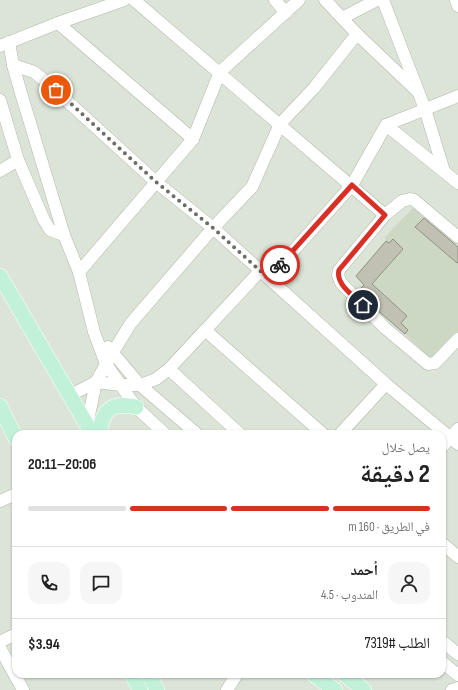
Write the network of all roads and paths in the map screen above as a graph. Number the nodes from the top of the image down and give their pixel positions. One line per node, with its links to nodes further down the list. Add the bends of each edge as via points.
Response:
1 (124, 0): 12 (street)
2 (134, 0): 16 (street)
3 (275, 0): 10 (street)
4 (299, 0): 10 (street)
5 (325, 0): 11 (street)
6 (377, 0): 11 (street)
7 (383, 0): 18 (street)
8 (456, 0): 9 (street)
9 (458, 6)
10 (286, 13): 16 (street)
11 (342, 18): 13 (street)
12 (58, 23): 14 (street); 24 (street)
13 (357, 34): 18 (street); 22 (street, via 314,88)
14 (4, 44): 15 (street)
15 (13, 65): 17 (street); 28 (street, via 34,72 44,80)
16 (220, 72): 22 (street); 24 (street)
17 (21, 93): 20 (street); 33 (street)
18 (419, 93): 21 (street)
19 (458, 96): 21 (street)
20 (0, 100): 25 (street)
21 (425, 109): 23 (street); 27 (street)
22 (280, 124): 30 (street); 32 (street, via 252,187)
23 (386, 125): 27 (street); 30 (street)
24 (193, 139): 28 (street)
25 (18, 160): 26 (street); 33 (street, via 48,227)
26 (0, 170)
27 (444, 171): 29 (street)
28 (156, 182): 32 (street); 35 (street)
29 (458, 183)
30 (352, 185): 31 (street); 36 (street)
31 (385, 215): 34 (street, via 402,201 414,200); 40 (street, via 339,270 341,283 385,328 428,364 434,363)
32 (213, 228): 36 (street); 41 (street, via 135,318)
33 (64, 235): 35 (street)
34 (458, 237)
35 (79, 272): 39 (street)
36 (264, 274): 38 (street); 45 (street)
37 (0, 276): 48 (main road)
38 (205, 330): 43 (street); 57 (street)
39 (94, 332): 41 (street); 42 (street)
40 (458, 339)
41 (113, 352): 42 (street); 47 (street)
42 (106, 364): 44 (street); 46 (street)
43 (169, 369): 47 (street, via 156,379); 56 (street)
44 (96, 382): 46 (street); 48 (street); 52 (street)
45 (386, 384): 58 (street); 60 (street)
46 (120, 385): 47 (street); 50 (street)
47 (140, 385): 55 (street)
48 (69, 396): 51 (main road)
49 (0, 406): 61 (main road)
50 (136, 407): 53 (main road, via 112,407 105,413 100,425); 54 (street)
51 (89, 430)
52 (90, 430)
53 (93, 430)
54 (161, 430)
55 (191, 430)
56 (236, 430)
57 (318, 430)
58 (344, 430)
59 (446, 430): 62 (street)
60 (446, 430)
61 (12, 431)
62 (455, 437): 63 (street)
63 (446, 444)
64 (12, 496): 65 (street)
65 (0, 501)
66 (446, 546): 67 (street)
67 (458, 557)
68 (12, 636): 69 (street)
69 (0, 642)
70 (446, 644): 72 (street)
71 (0, 648): 74 (street)
72 (458, 654)
73 (446, 665): 75 (street)
74 (12, 670)
75 (458, 675)
76 (16, 678): 83 (street)
77 (134, 678): 84 (main road)
78 (151, 678): 85 (main road)
79 (234, 678): 86 (street)
80 (319, 678): 87 (main road)
81 (349, 678): 88 (main road)
82 (458, 688): 89 (street)
83 (23, 690)
84 (140, 690)
85 (157, 690)
86 (227, 690)
87 (336, 690)
88 (364, 690)
89 (452, 690)

